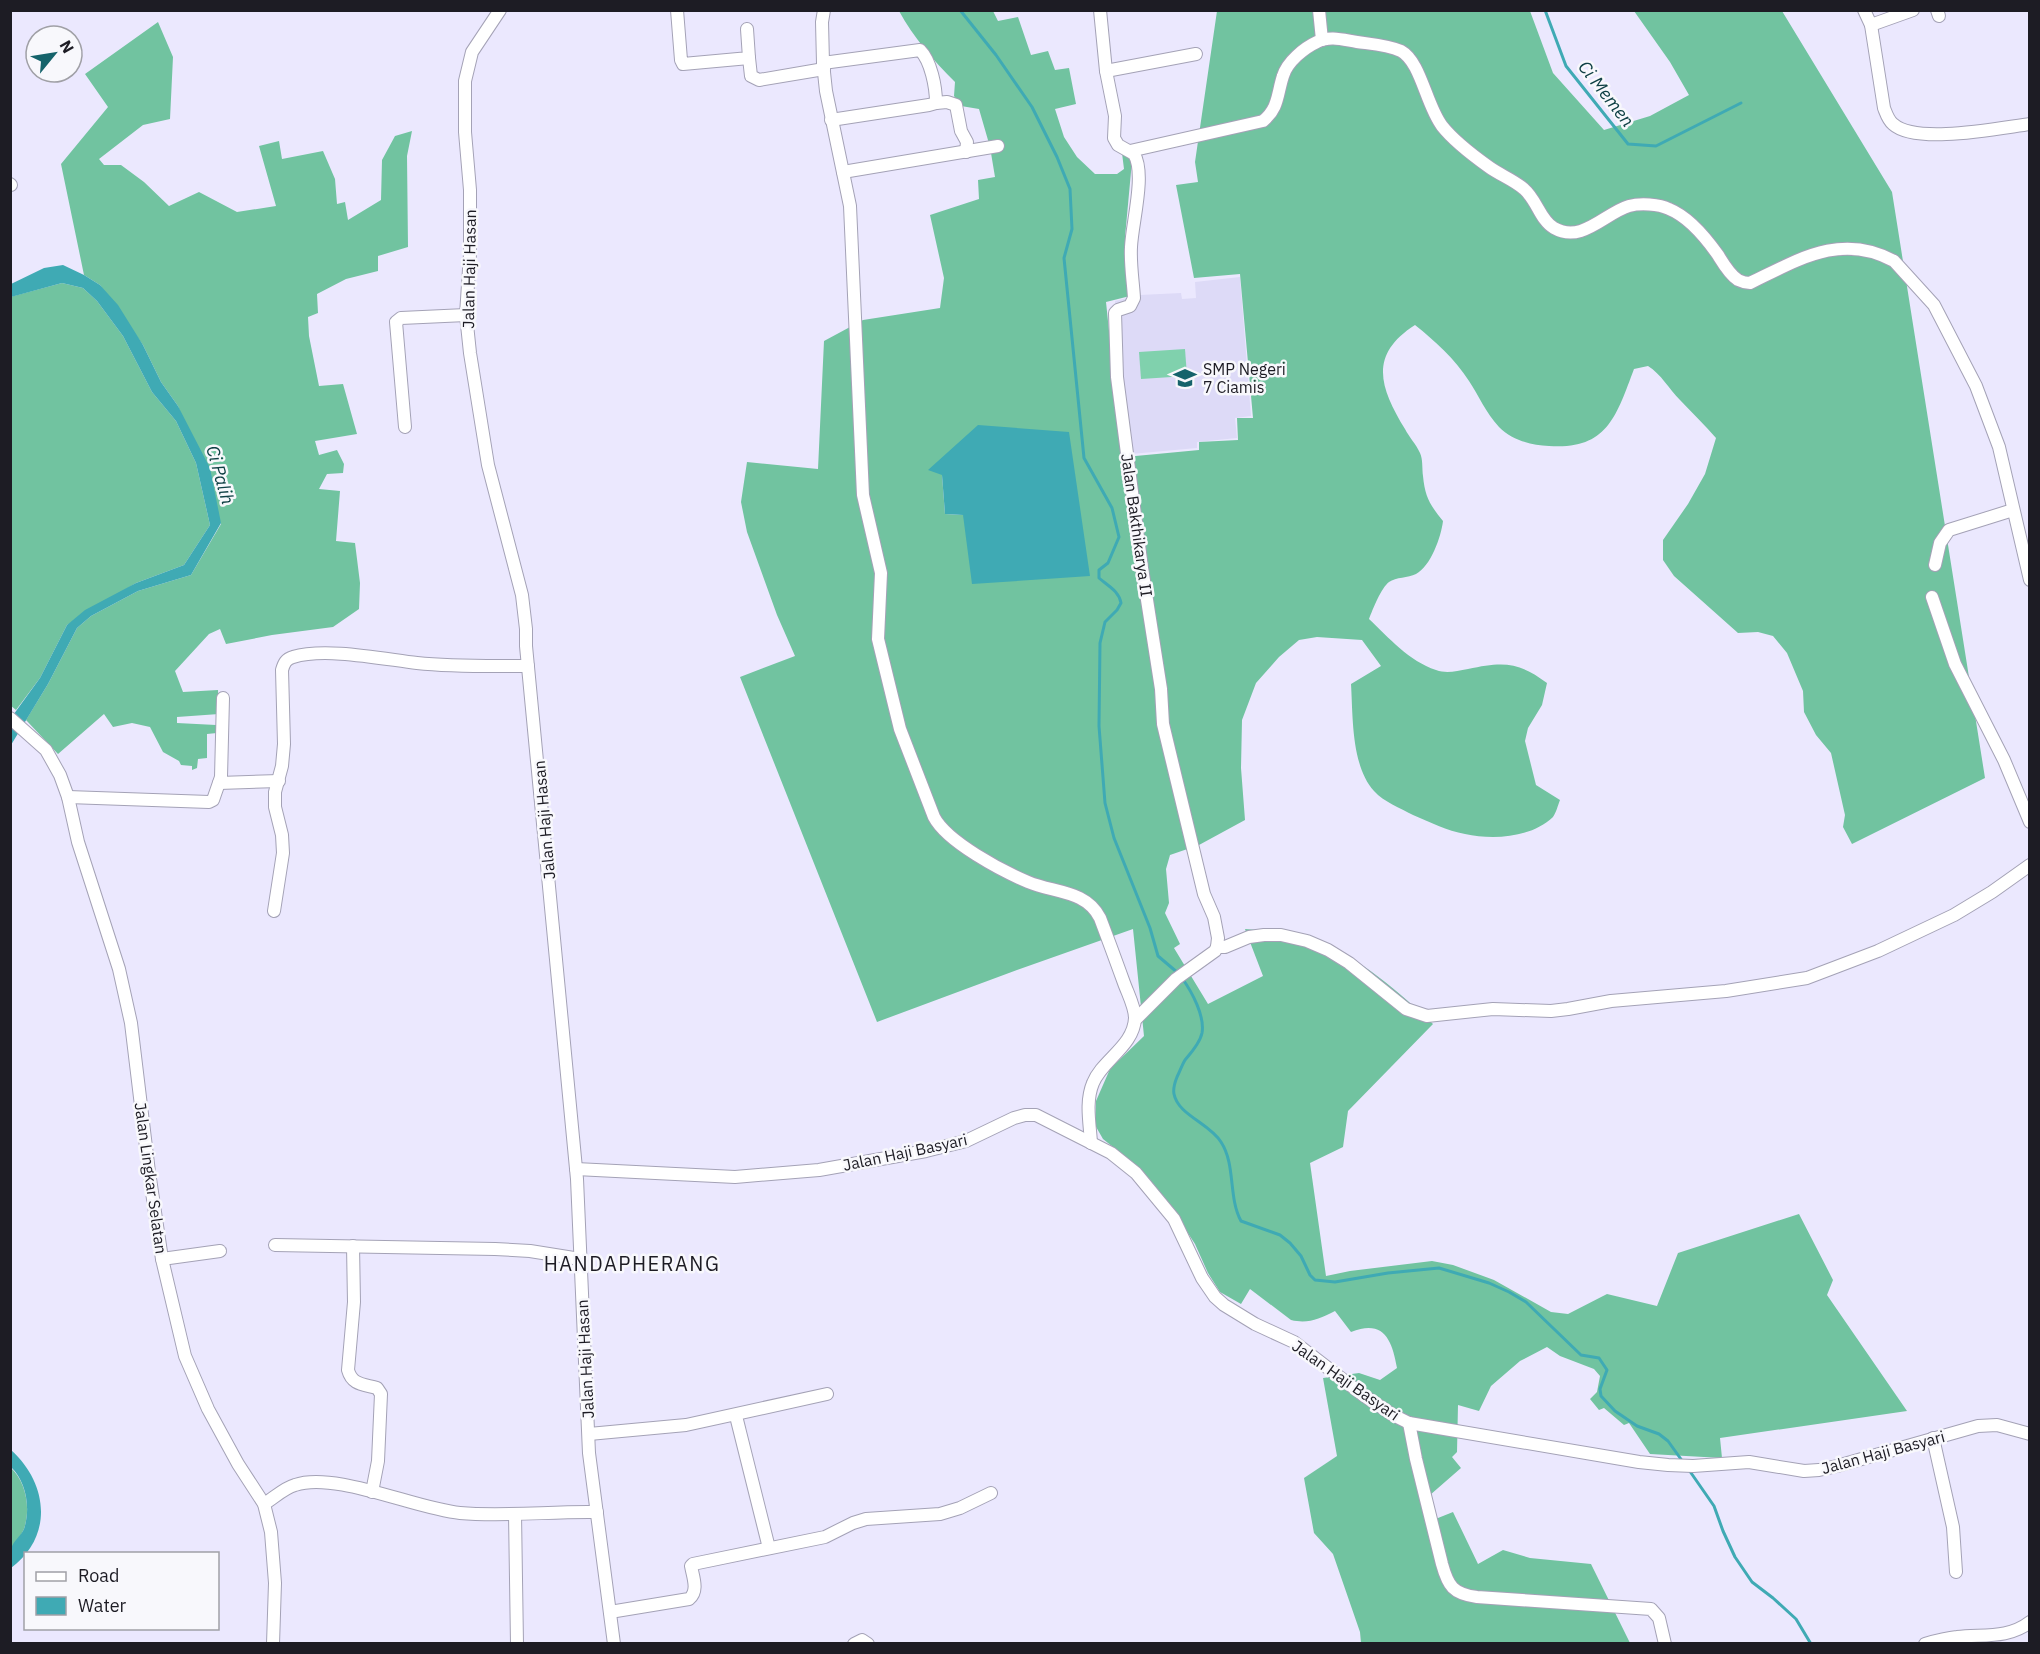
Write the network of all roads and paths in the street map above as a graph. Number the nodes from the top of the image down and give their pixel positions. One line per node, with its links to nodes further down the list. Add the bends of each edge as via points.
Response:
1 (500, 10): 22 (street, Jalan Haji Hasan, via 472,52 465,81 470,190)
2 (677, 10): 12 (street, via 683,64)
3 (824, 10): 13 (street)
4 (1100, 10): 14 (street, Jalan Bakthikarya II)
5 (1319, 10): 10 (street)
6 (1864, 10): 8 (street)
7 (1913, 10): 8 (street)
8 (1871, 25): 17 (street, via 1884,108 1896,126 1910,132 1947,134)
9 (747, 29): 12 (street)
10 (1322, 40): 19 (street, via 1286,69 1277,102 1263,121); 24 (street, via 1335,38 1380,45 1409,57 1442,126 1489,167 1524,189 1552,227 1562,231 1589,228 1630,205 1669,208 1695,228 1743,283 1803,258 1842,248 1871,251 1894,261 1934,305 1972,377 1999,447)
11 (1196, 54): 14 (street)
12 (749, 58): 13 (street, via 751,76 759,80)
13 (824, 66): 15 (street, via 920,50 926,58); 16 (street)
14 (1106, 71): 19 (street, Jalan Bakthikarya II, via 1115,116 1113,138)
15 (936, 103): 16 (street); 20 (street, via 956,105 967,142)
16 (831, 120): 21 (street)
17 (2030, 124)
18 (998, 146): 20 (street)
19 (1130, 151): 37 (street, Jalan Bakthikarya II, via 1139,167 1131,246 1134,298 1130,306 1115,313 1117,377 1163,724 1204,894 1214,917)
20 (966, 152): 21 (street)
21 (843, 172): 38 (street, via 853,254 863,495 881,573 878,639 900,729 934,817 946,833 1011,873 1044,888 1083,898 1094,908)
22 (466, 315): 23 (street, via 401,318 396,322); 28 (street, Jalan Haji Hasan, via 488,465 522,595)
23 (405, 427)
24 (2013, 510): 25 (street, via 1949,530 1940,543); 26 (street)
25 (1935, 565)
26 (2030, 580)
27 (1932, 597): 34 (street, via 1958,671 2004,760)
28 (528, 666): 31 (street, via 417,663 317,653 288,658 282,670 284,744); 40 (street, Jalan Haji Hasan)
29 (223, 698): 32 (street)
30 (10, 718): 33 (street, Jalan Lingkar Selatan, via 46,750)
31 (279, 781): 32 (street); 36 (street, via 275,807 284,853)
32 (219, 783): 33 (street, via 214,799 209,802)
33 (68, 797): 44 (street, Jalan Lingkar Selatan, via 131,1023)
34 (2030, 822)
35 (2030, 865): 37 (street, via 1954,915 1807,978 1551,1011 1493,1010 1427,1016 1406,1009 1349,963 1307,941 1264,935)
36 (274, 911)
37 (1217, 947): 38 (street)
38 (1135, 1020): 39 (street, via 1123,1045 1093,1082 1089,1100)
39 (1091, 1143): 40 (street, Jalan Haji Basyari, via 1030,1114 966,1142 819,1170 735,1177); 48 (street, Jalan Haji Basyari, via 1121,1160 1159,1199 1209,1288 1224,1305 1294,1342 1363,1395)
40 (576, 1169): 45 (street, Jalan Haji Hasan)
41 (275, 1245): 42 (street)
42 (353, 1246): 45 (street, via 530,1251); 52 (street, via 354,1302 348,1370 354,1382 377,1388 381,1394 378,1461)
43 (220, 1251): 44 (street)
44 (162, 1259): 54 (street, Jalan Lingkar Selatan, via 185,1356 196,1383 238,1464)
45 (580, 1259): 49 (street, Jalan Haji Hasan)
46 (827, 1394): 47 (street)
47 (736, 1416): 49 (street); 57 (street)
48 (1409, 1423): 51 (street, Jalan Haji Basyari, via 1639,1462 1687,1466 1749,1461 1790,1470 1819,1470); 66 (street, via 1446,1580 1452,1588 1477,1597 1650,1609 1659,1618)
49 (589, 1434): 55 (street, Jalan Haji Hasan)
50 (2030, 1434): 51 (street, Jalan Haji Basyari, via 1991,1424)
51 (1933, 1438): 58 (street, via 1953,1527)
52 (372, 1492): 54 (street, via 310,1482 295,1485); 56 (street, via 459,1513)
53 (991, 1493): 57 (street, via 940,1514 866,1520 825,1537)
54 (264, 1504): 61 (street, Jalan Lingkar Selatan, via 274,1559)
55 (597, 1512): 56 (street); 59 (street, Jalan Haji Hasan)
56 (515, 1515): 62 (street)
57 (769, 1548): 59 (street, via 693,1564 695,1587 689,1599)
58 (1956, 1572)
59 (610, 1611): 63 (street, Jalan Haji Hasan)
60 (2030, 1622): 67 (street, via 2006,1634 1956,1637)
61 (273, 1644)
62 (517, 1644)
63 (614, 1644)
64 (854, 1644): 65 (street, via 862,1640)
65 (868, 1644)
66 (1665, 1644)
67 (1925, 1644)

